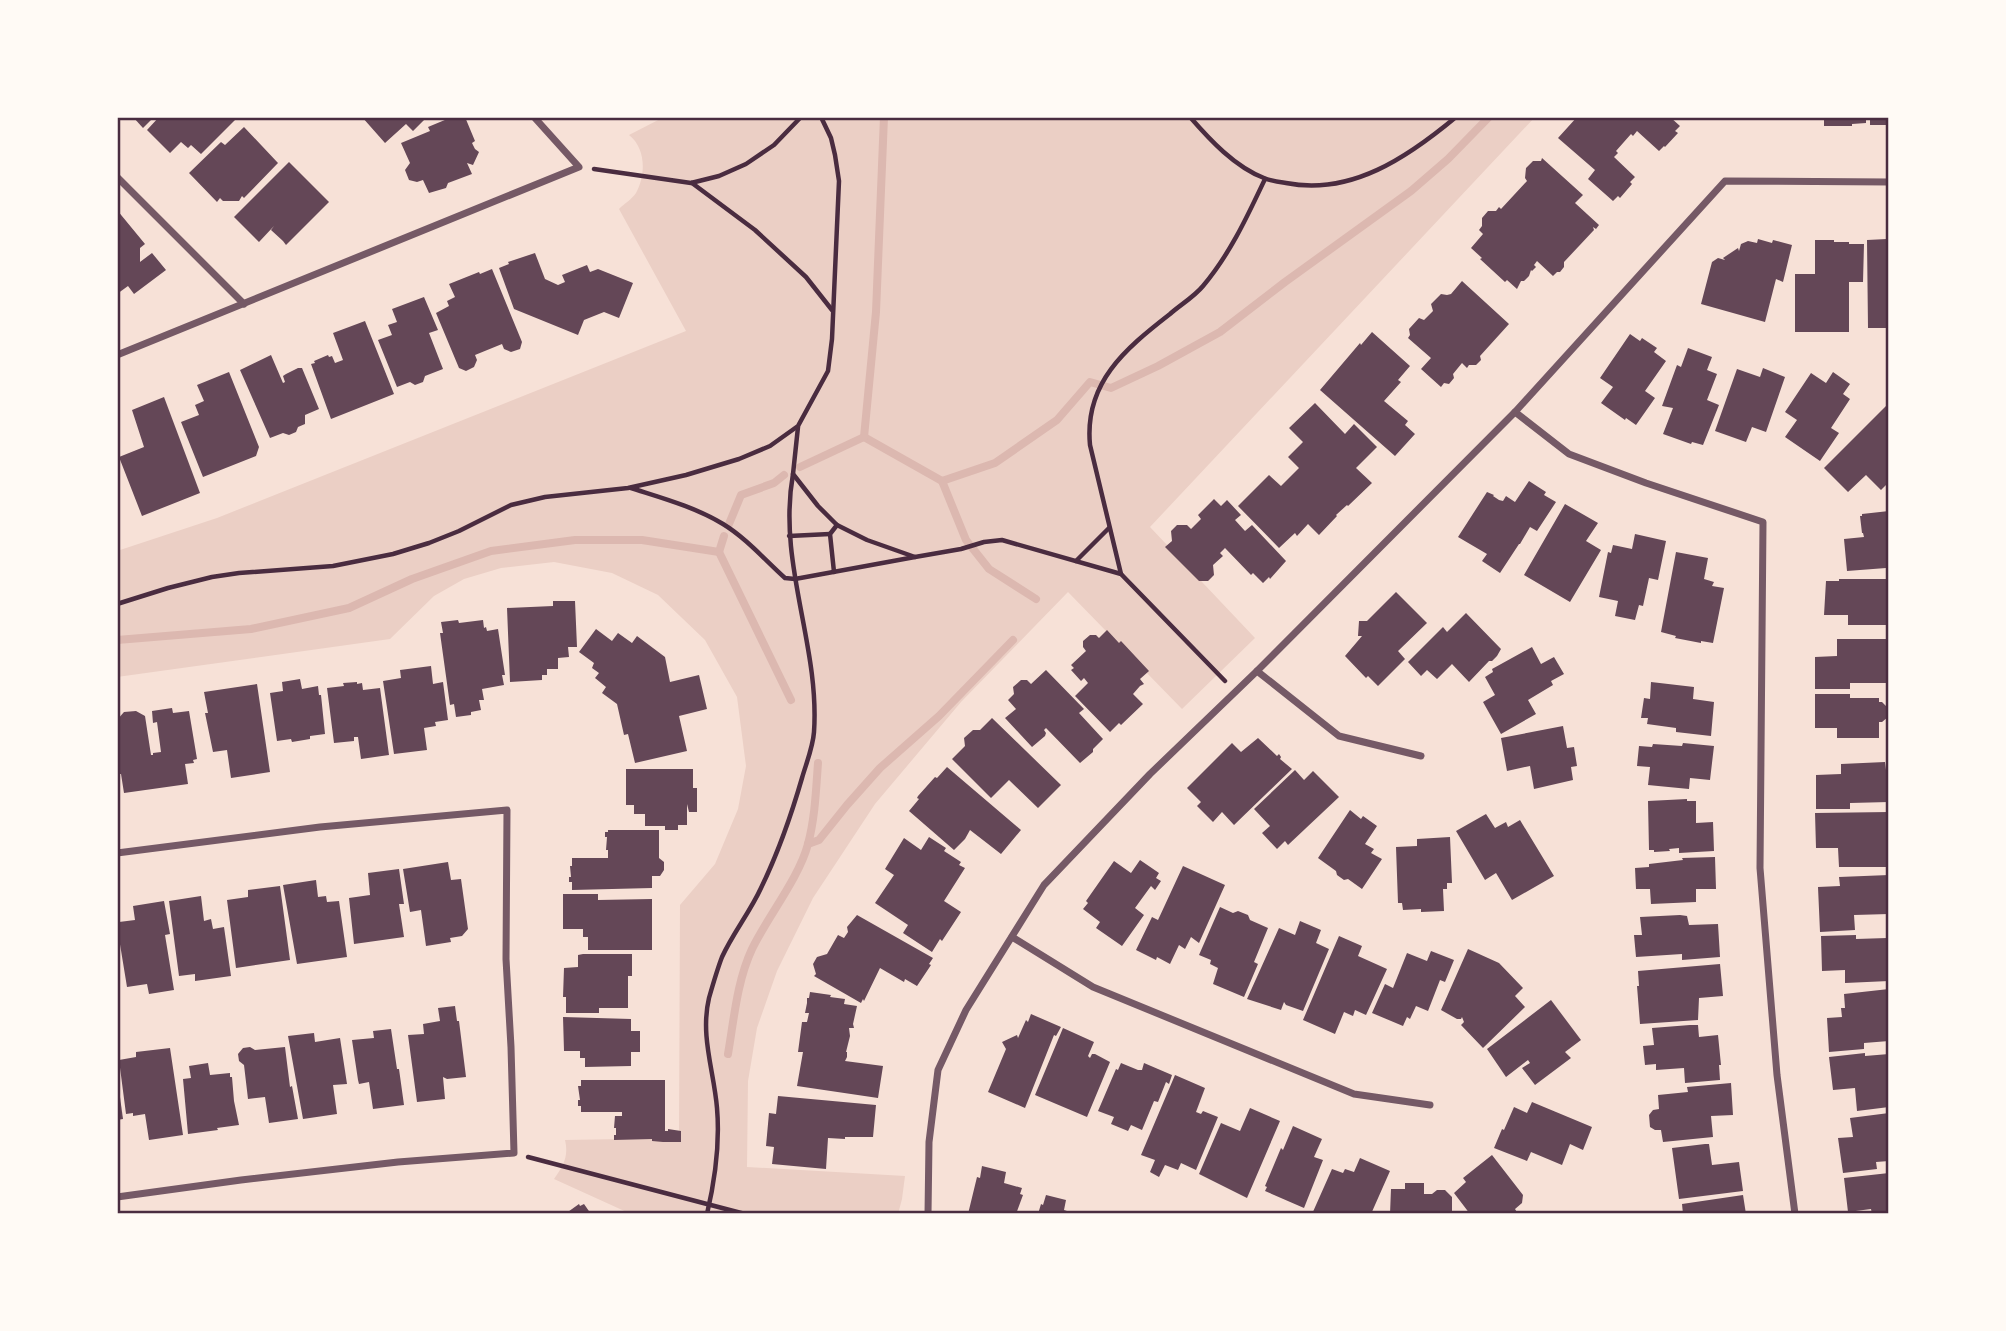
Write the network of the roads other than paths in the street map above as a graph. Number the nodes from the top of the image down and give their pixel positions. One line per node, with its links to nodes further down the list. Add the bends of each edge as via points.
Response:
1 (534, 117): 4 (street, via 579,167)
2 (117, 177): 4 (street)
3 (1889, 182): 6 (street, via 1725,181)
4 (244, 304): 5 (street)
5 (117, 355)
6 (1515, 412): 7 (street); 14 (street, via 1569,454 1763,522 1760,868 1777,1075)
7 (1257, 671): 8 (street, via 1339,736); 10 (street, via 1044,885)
8 (1420, 755)
9 (117, 853): 12 (street, via 320,827 507,810 506,959 514,1153 398,1161)
10 (1012, 937): 11 (street, via 1093,987 1354,1094); 13 (street, via 966,1010 938,1070 929,1142)
11 (1430, 1105)
12 (117, 1197)
13 (928, 1214)
14 (1795, 1214)

